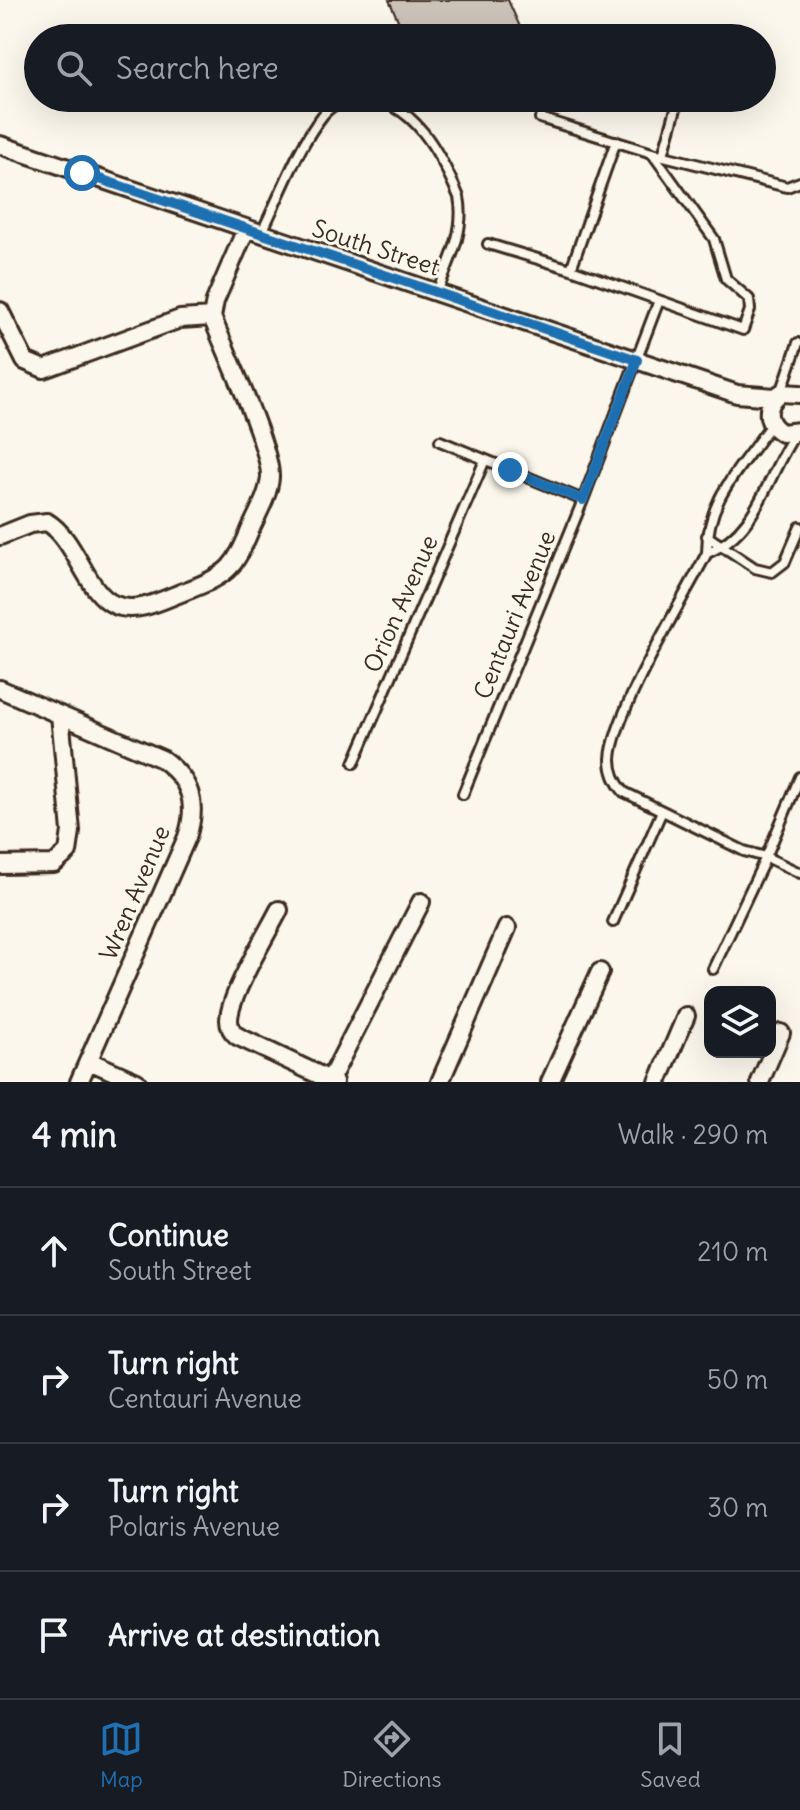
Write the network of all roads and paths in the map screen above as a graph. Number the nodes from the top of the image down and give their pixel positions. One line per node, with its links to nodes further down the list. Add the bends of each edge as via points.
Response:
1 (326, 112): 10 (lane)
2 (398, 112): 13 (lane, via 423,132 462,210 459,234)
3 (675, 112): 8 (lane)
4 (540, 118): 5 (lane)
5 (616, 141): 7 (lane); 12 (lane)
6 (0, 145): 10 (street, South Street)
7 (652, 153): 8 (lane); 14 (lane, via 714,239 726,279 744,292 750,310 743,330)
8 (663, 155): 9 (lane, via 787,187)
9 (800, 182)
10 (253, 232): 13 (street, South Street); 16 (street, via 215,301)
11 (488, 244): 12 (lane)
12 (571, 269): 14 (lane)
13 (437, 293): 18 (street, South Street)
14 (658, 303): 18 (lane, Centauri Avenue)
15 (0, 311): 16 (street, via 25,361 44,369 180,319)
16 (212, 317): 28 (street, via 270,474 240,554 227,573 143,607 127,608 107,600 61,533 47,522)
17 (798, 343): 21 (lane)
18 (637, 360): 19 (street, South Street); 26 (lane, Centauri Avenue)
19 (737, 394): 21 (street, South Street); 22 (street, South Street)
20 (800, 394): 21 (street, South Street)
21 (778, 395): 22 (street, via 768,412)
22 (770, 422): 23 (street, South Street, via 782,433); 29 (lane, via 721,491)
23 (798, 432): 30 (lane, via 754,515)
24 (440, 441): 25 (lane)
25 (485, 460): 26 (lane); 34 (lane, Orion Avenue)
26 (583, 500): 36 (lane, Centauri Avenue)
27 (800, 527): 30 (lane, via 785,562 772,572 755,568)
28 (0, 536)
29 (707, 536): 30 (lane); 31 (lane)
30 (723, 546): 31 (lane)
31 (707, 553): 37 (lane, via 627,709 611,757 616,783 624,792)
32 (0, 689): 33 (street, Wren Avenue)
33 (60, 715): 39 (street, via 71,831 68,852 54,864); 49 (street, Wren Avenue, via 162,759 186,781 193,803 187,837)
34 (354, 763)
35 (800, 777): 38 (lane)
36 (463, 794)
37 (662, 811): 38 (lane); 43 (lane)
38 (766, 857): 40 (lane); 45 (lane)
39 (0, 865)
40 (800, 873)
41 (421, 902): 50 (street)
42 (279, 910): 50 (street, via 243,982 230,1027 237,1036)
43 (613, 922)
44 (507, 928): 53 (street)
45 (713, 969)
46 (600, 972): 54 (street)
47 (686, 1016): 55 (street)
48 (781, 1033): 56 (street)
49 (89, 1061): 51 (street, Wren Avenue); 52 (street)
50 (332, 1081)
51 (79, 1082)
52 (137, 1082)
53 (440, 1082)
54 (550, 1082)
55 (658, 1082)
56 (760, 1082)

